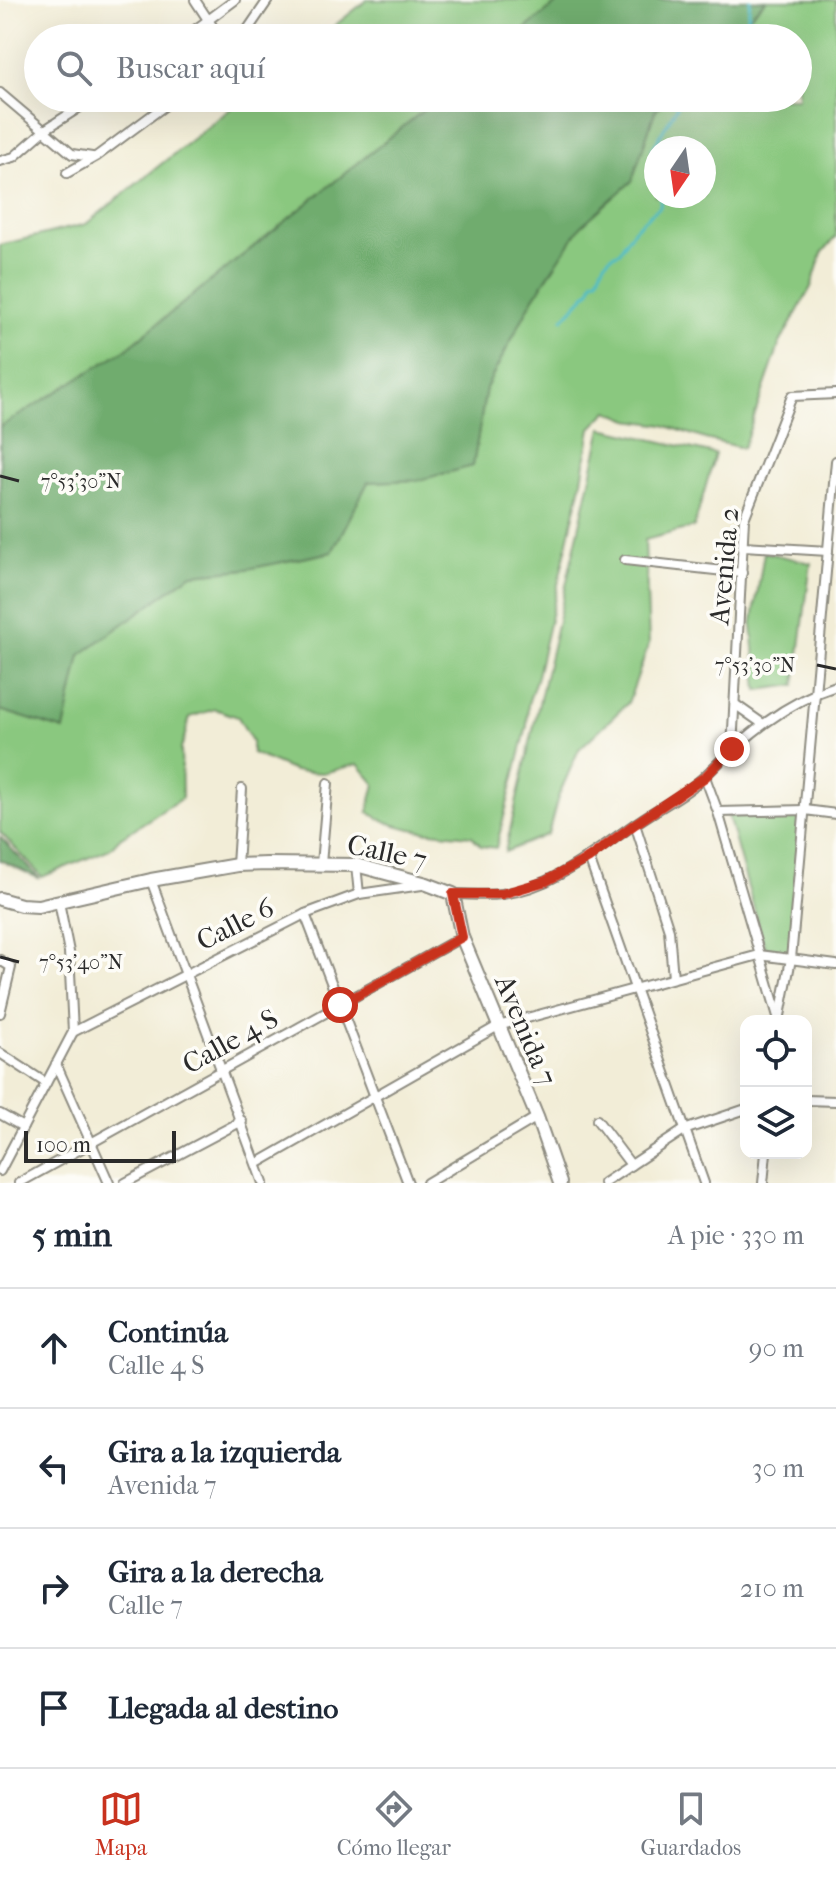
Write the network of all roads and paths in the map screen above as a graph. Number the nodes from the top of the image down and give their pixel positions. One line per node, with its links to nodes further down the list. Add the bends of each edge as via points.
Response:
1 (195, 0): 4 (street)
2 (235, 0): 4 (street)
3 (268, 0): 7 (street)
4 (207, 19): 5 (street); 6 (street)
5 (201, 24)
6 (210, 24)
7 (252, 24)
8 (0, 93): 10 (street)
9 (24, 112): 13 (street)
10 (24, 112)
11 (72, 112): 13 (street)
12 (156, 112): 14 (street)
13 (46, 129): 14 (street, via 72,154); 15 (street, via 14,157)
14 (97, 156): 16 (street)
15 (0, 161)
16 (67, 173)
17 (836, 394): 19 (street, Avenida 2, via 792,396 744,519)
18 (836, 461): 20 (street)
19 (743, 546): 20 (street); 22 (street, Avenida 2)
20 (828, 551): 24 (street)
21 (625, 560): 22 (street)
22 (742, 573): 25 (street, Avenida 2)
23 (836, 686): 24 (street, Calle 7)
24 (816, 692): 26 (street, Calle 7); 31 (street)
25 (736, 705): 26 (street); 27 (street, Avenida 2)
26 (763, 724): 27 (street, Calle 7)
27 (732, 749): 28 (street, Calle 7)
28 (705, 777): 32 (street); 34 (street, Calle 7)
29 (328, 783): 36 (street)
30 (242, 789): 37 (street)
31 (805, 810): 32 (street); 33 (street); 48 (street)
32 (718, 812): 47 (street)
33 (836, 814)
34 (635, 824): 35 (street, Calle 7); 52 (street, via 669,930)
35 (589, 858): 42 (street, Calle 7, via 546,881 502,894); 53 (street)
36 (321, 864): 37 (main road, Calle 7); 38 (main road, Calle 7)
37 (237, 865): 39 (main road, Calle 7)
38 (356, 865): 40 (main road, Calle 7); 41 (street)
39 (151, 880): 44 (main road, Calle 7); 51 (street)
40 (427, 884): 41 (street, Calle 6); 42 (main road, Calle 7)
41 (359, 894): 45 (street, Calle 6)
42 (453, 894): 46 (main road, Avenida 7)
43 (0, 899): 44 (main road, Calle 7, via 28,906)
44 (59, 902): 59 (street, via 69,952)
45 (305, 914): 51 (street, Calle 6); 54 (street)
46 (462, 937): 54 (street, Calle 4 S); 58 (main road, Avenida 7)
47 (759, 955): 48 (street); 52 (street); 56 (street)
48 (791, 959): 50 (street); 57 (street)
49 (0, 960): 55 (street, via 11,967)
50 (836, 965)
51 (186, 973): 59 (street, Calle 6); 62 (street)
52 (673, 978): 53 (street)
53 (633, 989): 58 (street); 73 (street)
54 (340, 1005): 62 (street, Calle 4 S); 64 (street)
55 (0, 1013)
56 (777, 1015)
57 (780, 1015)
58 (498, 1026): 64 (street); 69 (main road, Avenida 7)
59 (73, 1032): 61 (street)
60 (0, 1053): 63 (street)
61 (56, 1064): 63 (street); 74 (street)
62 (223, 1071): 71 (street); 74 (street, Calle 4 S)
63 (46, 1083): 72 (street)
64 (375, 1095): 76 (street); 83 (street)
65 (812, 1100): 66 (street)
66 (836, 1101)
67 (740, 1111): 73 (street)
68 (0, 1114): 72 (street)
69 (537, 1117): 84 (street); 85 (main road, Avenida 7)
70 (597, 1120): 77 (street)
71 (242, 1121): 76 (street); 81 (street)
72 (23, 1127): 78 (street)
73 (684, 1130): 77 (street); 87 (street)
74 (91, 1144): 79 (street, Calle 4 S); 80 (street)
75 (765, 1159): 88 (street)
76 (258, 1163): 82 (street)
77 (631, 1165): 86 (street)
78 (0, 1171)
79 (19, 1183)
80 (109, 1183)
81 (125, 1183)
82 (263, 1183)
83 (408, 1183)
84 (427, 1183)
85 (560, 1183)
86 (604, 1183)
87 (704, 1183)
88 (763, 1183)

